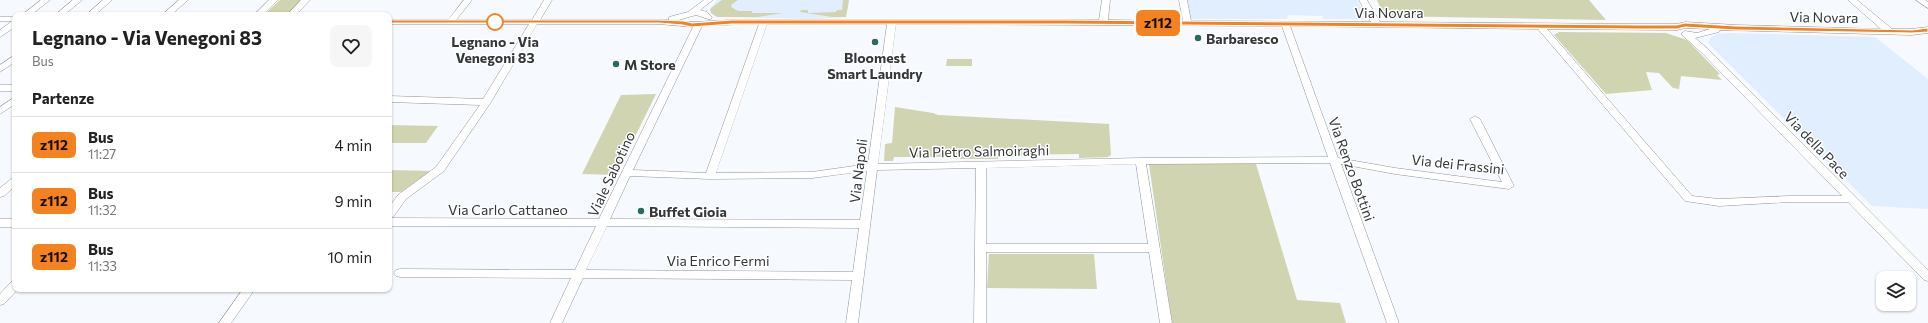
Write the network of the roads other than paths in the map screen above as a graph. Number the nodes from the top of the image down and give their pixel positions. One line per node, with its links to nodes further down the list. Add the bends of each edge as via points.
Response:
1 (46, 0): 17 (street)
2 (78, 0): 18 (street)
3 (108, 0): 19 (street)
4 (184, 0): 20 (street)
5 (274, 0): 21 (street)
6 (306, 0): 22 (street)
7 (468, 0): 28 (street)
8 (548, 0): 29 (street)
9 (708, 0): 25 (street)
10 (716, 0): 26 (street, Viale Sabotino)
11 (1106, 0): 32 (street)
12 (1183, 0): 33 (street)
13 (1364, 0): 36 (street)
14 (1852, 0): 42 (street)
15 (1920, 0): 16 (street)
16 (1928, 6)
17 (30, 12)
18 (63, 12)
19 (94, 12)
20 (170, 12)
21 (261, 12)
22 (294, 12)
23 (0, 19): 24 (street)
24 (12, 19)
25 (686, 19): 26 (street); 26 (street, via 696,12); 29 (street, via 659,22); 47 (street)
26 (704, 20): 30 (street, Via Novara); 47 (street, Viale Sabotino)
27 (392, 22): 28 (street)
28 (450, 22): 29 (street)
29 (534, 22): 55 (street)
30 (764, 22): 31 (street, Via Novara); 63 (street)
31 (892, 22): 32 (street, Via Novara); 61 (street, Via Napoli)
32 (1103, 23): 33 (street, Via Novara)
33 (1188, 24): 34 (street, Via Novara)
34 (1285, 24): 36 (street, Via Novara); 58 (street, Via Renzo Bottini)
35 (12, 25): 44 (street)
36 (1377, 25): 37 (street, Via Novara)
37 (1541, 26): 41 (street, Via Novara, via 1637,27); 66 (street, via 1689,199 1742,202)
38 (1690, 26): 39 (street, Via Novara); 41 (street, Via Novara, via 1682,25); 46 (street, via 1700,30)
39 (1736, 28): 42 (street, Via Novara); 46 (street, Via Novara, via 1715,30)
40 (1928, 30): 43 (street, Via Novara)
41 (1681, 31): 46 (street, Via Novara); 48 (street, Via della Pace)
42 (1889, 31): 43 (street, Via Novara)
43 (1912, 32): 45 (street, Via Novara)
44 (0, 34)
45 (1928, 34)
46 (1701, 35): 48 (street)
47 (692, 38): 62 (street, Viale Sabotino)
48 (1704, 50): 66 (street, Via della Pace)
49 (12, 60): 50 (street)
50 (0, 69)
51 (0, 88): 52 (street)
52 (12, 88)
53 (392, 99): 55 (street)
54 (12, 102): 56 (street)
55 (486, 102): 67 (street, via 440,169 402,198)
56 (0, 111)
57 (1475, 119): 58 (street, Via dei Frassini, via 1509,186)
58 (1333, 160): 59 (street, Via Pietro Salmoiraghi); 89 (street, Via Renzo Bottini)
59 (1141, 161): 60 (street, Via Pietro Salmoiraghi); 74 (street)
60 (981, 166): 61 (street, Via Pietro Salmoiraghi); 73 (street)
61 (872, 167): 63 (street, Via Pietro Salmoiraghi, via 812,175); 72 (street, Via Napoli)
62 (626, 173): 63 (street, Via Pietro Salmoiraghi); 71 (street, Viale Sabotino)
63 (710, 176)
64 (12, 184): 65 (street)
65 (0, 194)
66 (1850, 199): 78 (street, Via della Pace)
67 (392, 211)
68 (392, 222): 71 (street, Via Carlo Cattaneo)
69 (0, 223): 70 (street)
70 (12, 223)
71 (603, 223): 72 (street, Via Carlo Cattaneo); 76 (street, Viale Sabotino)
72 (866, 224): 77 (street, Via Napoli)
73 (980, 248): 74 (street); 87 (street)
74 (1155, 248): 88 (street)
75 (400, 273): 76 (street, Via Enrico Fermi)
76 (578, 274): 77 (street, Via Enrico Fermi); 85 (street, Viale Sabotino)
77 (858, 276): 86 (street, Via Napoli)
78 (1928, 277)
79 (12, 286): 80 (street)
80 (0, 287)
81 (12, 288): 83 (street)
82 (247, 292): 84 (street)
83 (0, 301)
84 (225, 323)
85 (556, 323)
86 (852, 323)
87 (980, 323)
88 (1166, 323)
89 (1393, 323)

